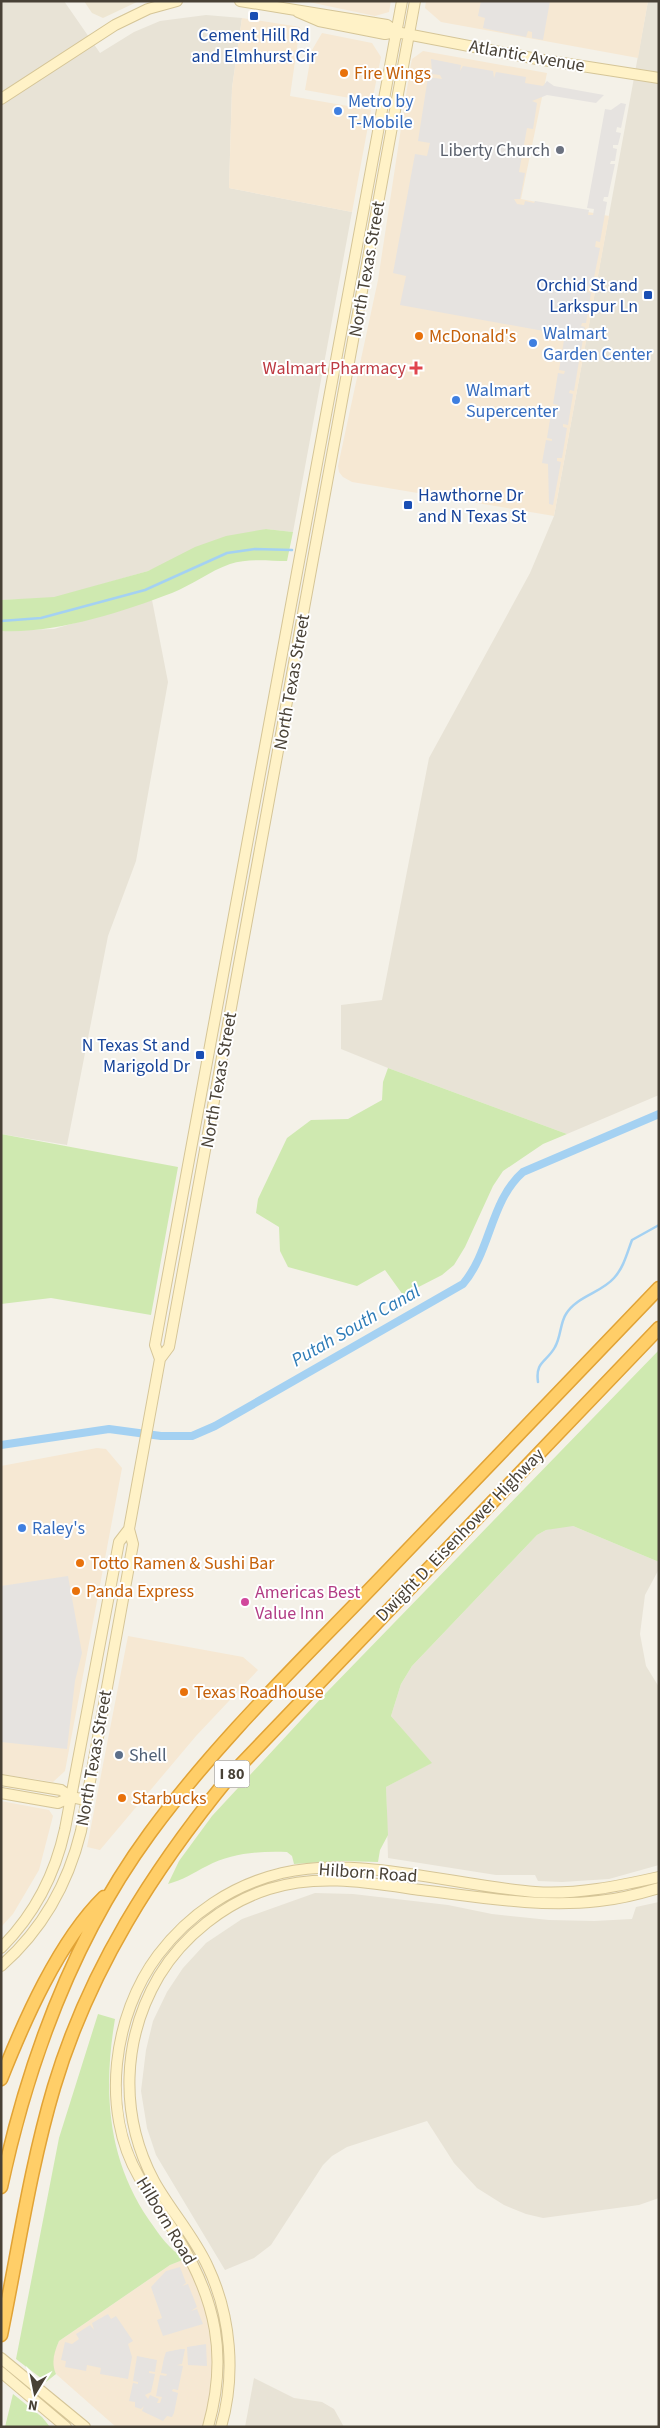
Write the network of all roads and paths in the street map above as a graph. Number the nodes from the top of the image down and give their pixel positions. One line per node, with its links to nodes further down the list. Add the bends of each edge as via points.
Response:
1 (177, 1): 8 (main road, via 148,9 115,25)
2 (240, 1): 5 (main road, Atlantic Avenue, via 387,25)
3 (402, 1): 5 (main road, North Texas Street)
4 (415, 1): 6 (main road, North Texas Street)
5 (396, 32): 6 (main road, Atlantic Avenue); 11 (main road, North Texas Street, via 155,1345)
6 (409, 35): 7 (main road, Atlantic Avenue); 11 (main road, North Texas Street, via 173,1328 169,1347)
7 (659, 78)
8 (1, 99)
9 (659, 1288): 18 (highway, Dwight D. Eisenhower Highway / I 80, via 206,1763 150,1833)
10 (659, 1328): 24 (highway, Dwight D. Eisenhower Highway / I 80, via 230,1776 150,1881 93,1986 55,2085 34,2168)
11 (160, 1359): 12 (main road, North Texas Street)
12 (129, 1529): 15 (main road, North Texas Street, via 119,1542); 16 (main road, North Texas Street, via 133,1544)
13 (1, 1780): 15 (main road, via 61,1790)
14 (1, 1793): 15 (main road, via 58,1803)
15 (71, 1797): 16 (main road); 20 (main road, North Texas Street, via 63,1841 52,1874 30,1913)
16 (86, 1800): 21 (main road, North Texas Street, via 76,1850 59,1892 32,1935)
17 (659, 1876): 29 (main road, Hilborn Road, via 606,1888 550,1893 354,1868 307,1869 266,1877 242,1886 200,1912 166,1944 143,1978 125,2023 118,2059 117,2092 123,2135 131,2160 196,2270 212,2314 219,2367)
18 (115, 1887): 22 (highway, via 88,1914 58,1961 25,2022); 23 (highway, Dwight D. Eisenhower Highway / I 80, via 80,1951 47,2024 16,2122)
19 (659, 1888): 30 (main road, Hilborn Road, via 598,1902 551,1903 352,1881 308,1881 269,1889 245,1899 207,1923 174,1954 155,1984 136,2026 129,2092 142,2156 154,2181 207,2264 223,2309 229,2366 226,2409)
20 (1, 1948)
21 (1, 1966)
22 (1, 2079)
23 (1, 2187)
24 (1, 2335)
25 (1, 2358): 28 (main road)
26 (1, 2372): 27 (main road)
27 (66, 2427)
28 (85, 2427)
29 (208, 2427)
30 (221, 2427)

